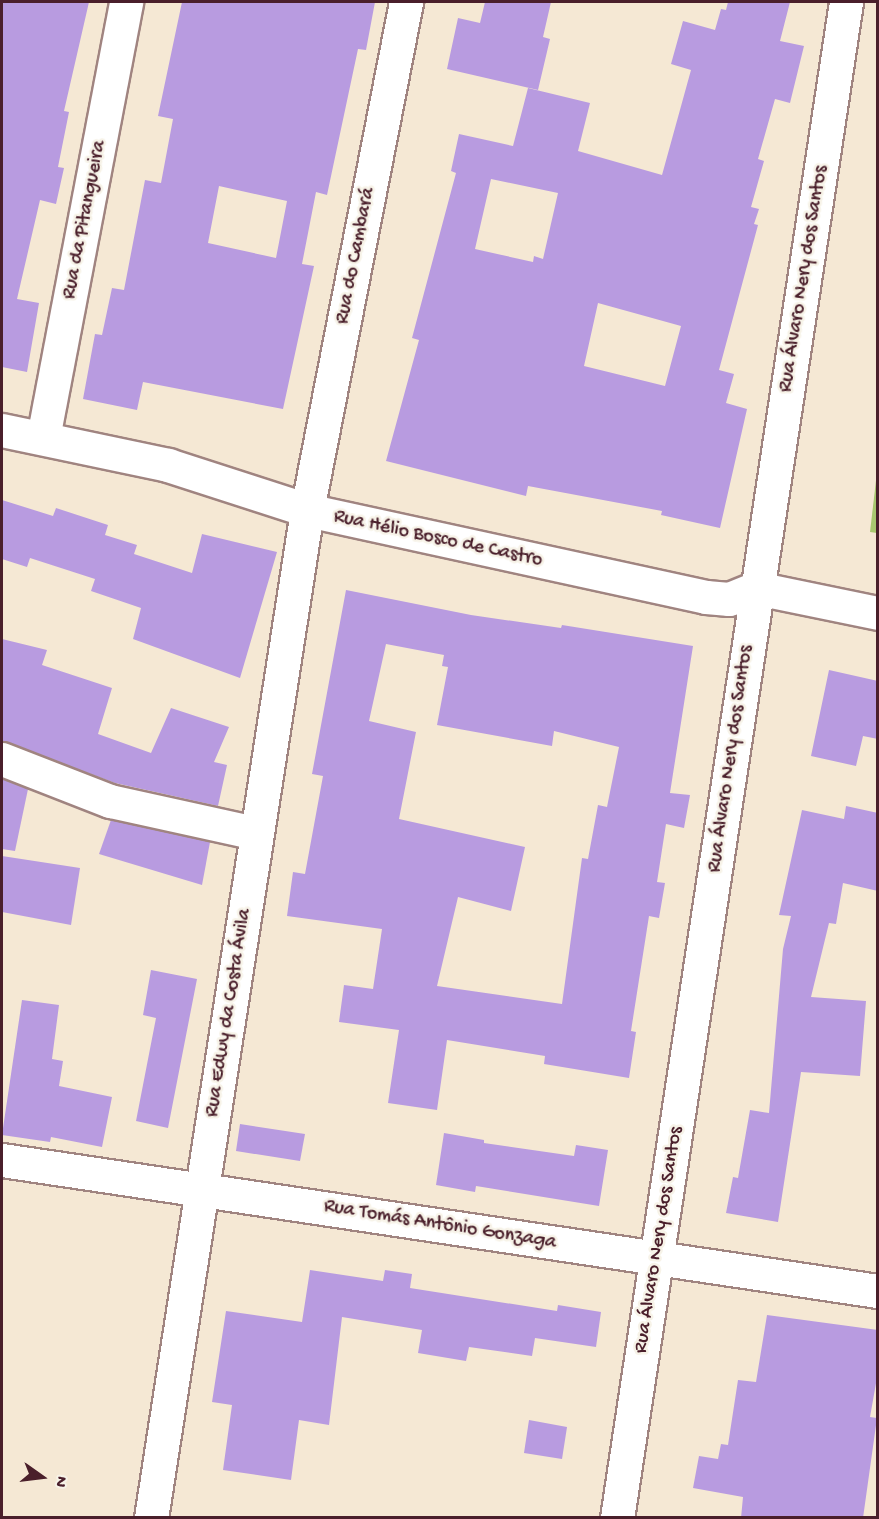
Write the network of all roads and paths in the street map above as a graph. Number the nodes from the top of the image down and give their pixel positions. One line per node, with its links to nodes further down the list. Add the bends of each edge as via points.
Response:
1 (126, 2): 5 (street, Rua da Pitangueira)
2 (406, 2): 6 (street, Rua do Cambará)
3 (846, 2): 7 (street, Rua Álvaro Nery dos Santos)
4 (2, 430): 5 (street, Rua Hélio Bosco de Castro)
5 (43, 438): 6 (street, Rua Hélio Bosco de Castro, via 168,465)
6 (307, 510): 7 (street, Rua Hélio Bosco de Castro, via 706,597 729,599); 10 (street, Rua Edwy da Costa Ávila)
7 (756, 588): 8 (street); 13 (street, Rua Álvaro Nery dos Santos)
8 (878, 613)
9 (2, 759): 10 (street, via 110,801)
10 (256, 833): 12 (street, Rua Edwy da Costa Ávila)
11 (2, 1160): 12 (street, Rua Tomás Antônio Gonzaga)
12 (202, 1190): 13 (street, Rua Tomás Antônio Gonzaga); 15 (street, Rua Edwy da Costa Ávila)
13 (657, 1258): 14 (street, Rua Tomás Antônio Gonzaga); 16 (street, Rua Álvaro Nery dos Santos)
14 (878, 1291)
15 (151, 1518)
16 (617, 1518)

